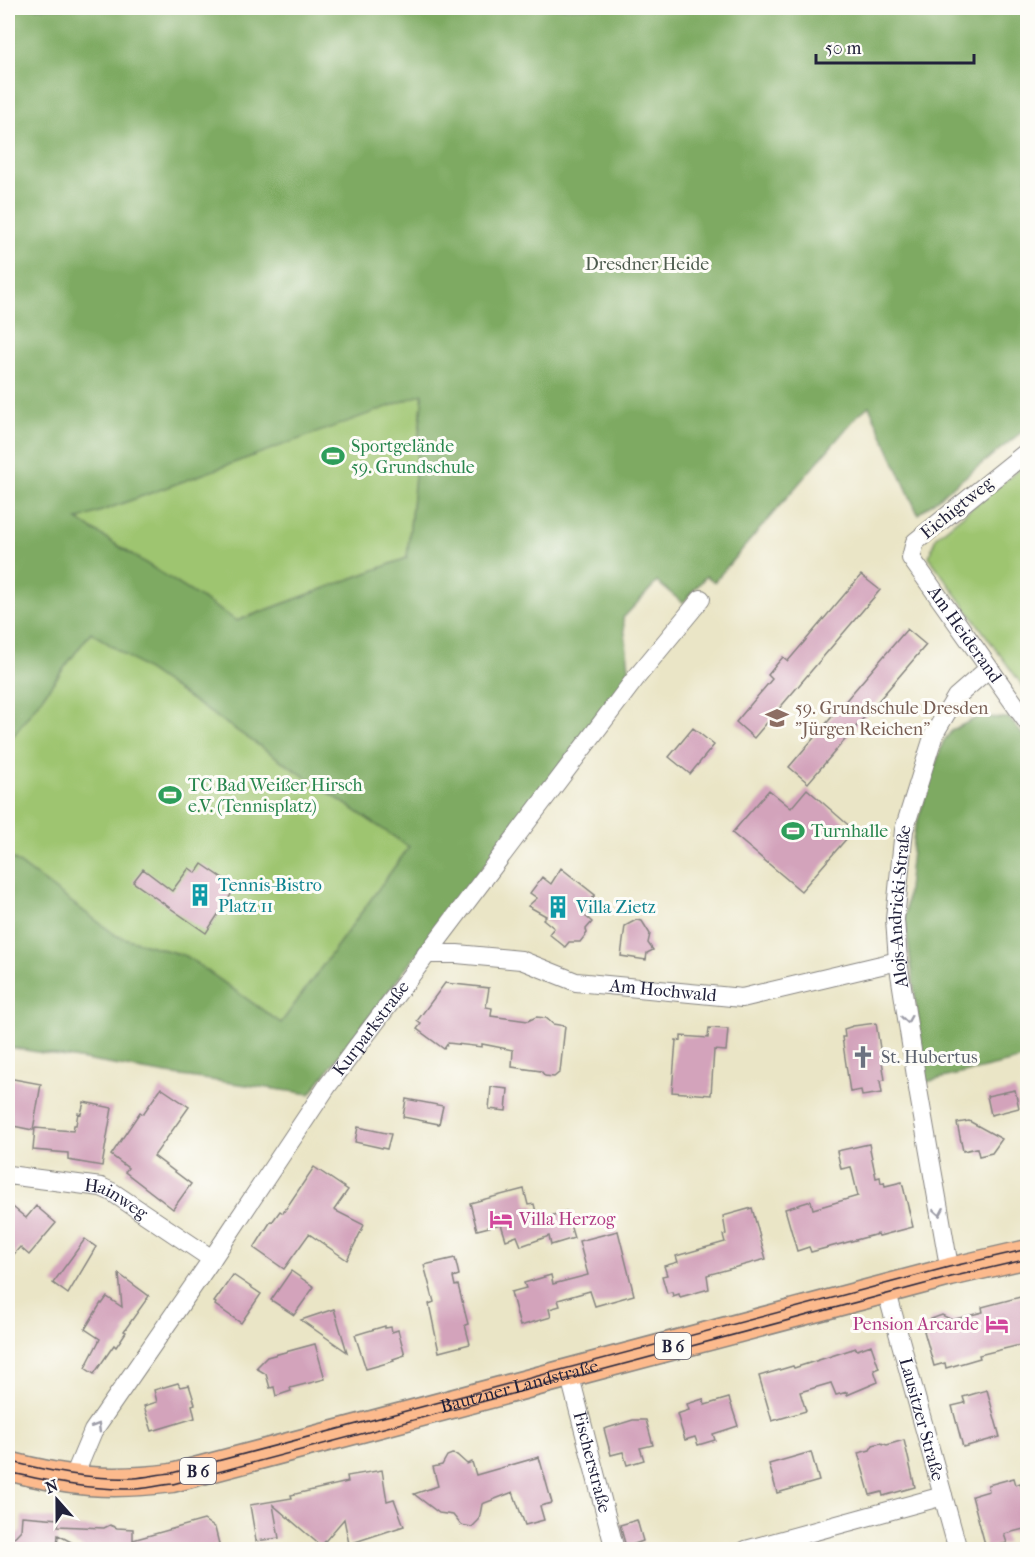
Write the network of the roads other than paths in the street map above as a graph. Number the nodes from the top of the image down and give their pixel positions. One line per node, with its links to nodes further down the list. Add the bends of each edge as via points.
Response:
1 (1028, 451): 2 (street, Eichigtweg)
2 (915, 542): 4 (street, Am Heiderand, via 911,558)
3 (701, 599): 6 (street, Kurparkstraße, via 635,679)
4 (988, 669): 5 (street, Am Heiderand); 7 (street, Alojs-Andricki-Straße, via 956,697 934,734 918,781 904,830 895,919)
5 (1028, 723)
6 (426, 954): 7 (street, Am Hochwald, via 521,960 576,982 742,998); 10 (street, Kurparkstraße, via 328,1085)
7 (898, 962): 11 (street, Alojs-Andricki-Straße, one-way to 11)
8 (8, 1175): 10 (street, Hainweg, via 101,1187 126,1199)
9 (1028, 1254): 11 (main road, Bautzner Landstraße / B 6)
10 (212, 1259): 15 (street, Kurparkstraße, one-way to 10, via 93,1431)
11 (950, 1272): 12 (main road, Bautzner Landstraße / B 6)
12 (886, 1289): 13 (main road, Bautzner Landstraße / B 6); 16 (street, Lausitzer Straße)
13 (569, 1373): 15 (main road, Bautzner Landstraße / B 6, via 172,1478 134,1483); 17 (street, Fischerstraße)
14 (8, 1466): 15 (main road, Bautzner Landstraße / B 6)
15 (74, 1480)
16 (943, 1496): 18 (street); 19 (street, Lausitzer Straße)
17 (615, 1550)
18 (746, 1550)
19 (958, 1550)

